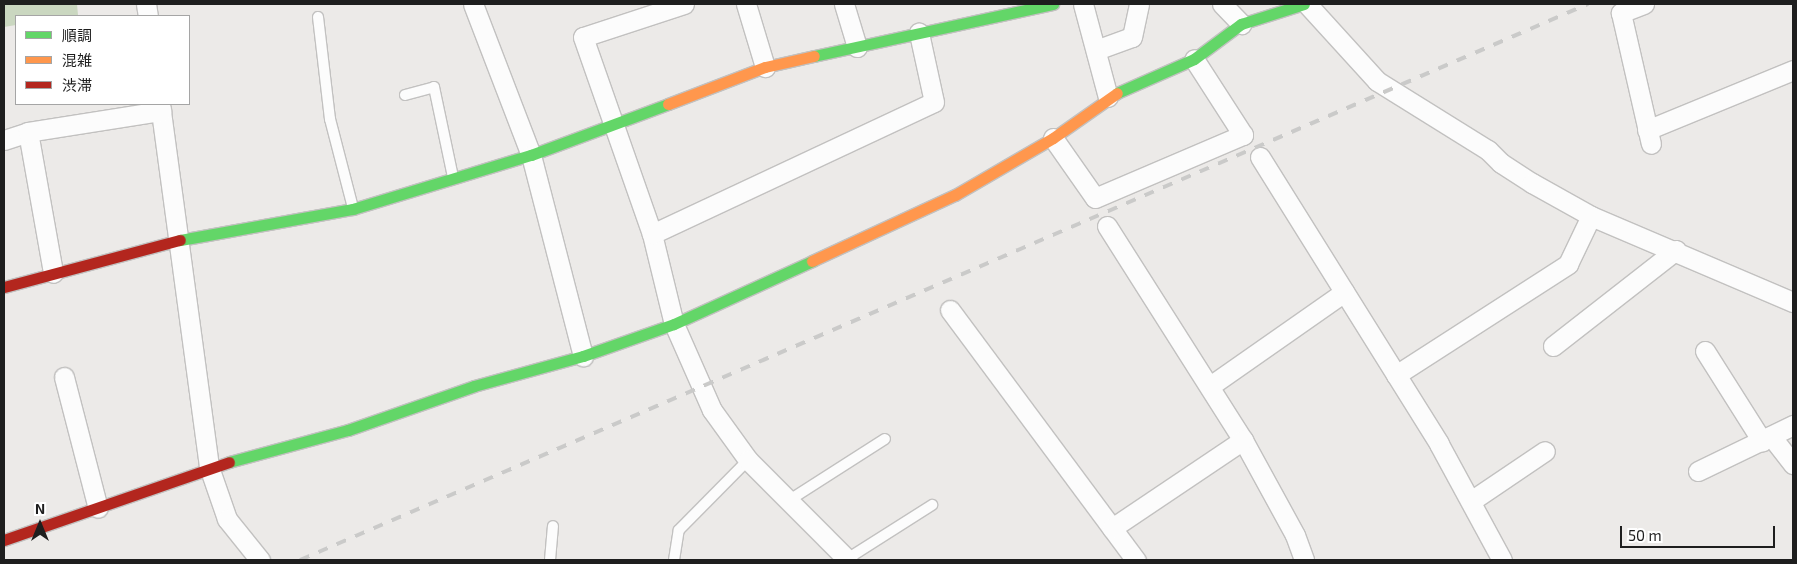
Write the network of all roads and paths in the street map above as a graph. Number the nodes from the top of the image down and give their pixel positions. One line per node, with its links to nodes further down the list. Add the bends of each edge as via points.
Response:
1 (473, 4): 27 (street)
2 (684, 4): 23 (street, via 583,37)
3 (746, 4): 18 (street)
4 (844, 4): 15 (street)
5 (1053, 4): 11 (street)
6 (1083, 4): 16 (street)
7 (1139, 4): 16 (street, via 1132,37)
8 (1222, 4): 13 (street)
9 (1306, 4): 13 (street); 31 (street, via 1377,81 1488,150 1501,163 1532,183)
10 (1644, 4): 19 (street, via 1622,13 1649,137)
11 (972, 12): 14 (street)
12 (318, 17): 30 (lane, via 330,119)
13 (1241, 24): 17 (street)
14 (919, 33): 15 (street); 33 (street, via 934,102)
15 (857, 47): 18 (street)
16 (1096, 50): 21 (street)
17 (1194, 59): 21 (street); 25 (street, via 1243,135 1095,198)
18 (765, 67): 23 (street)
19 (1793, 70)
20 (405, 95): 29 (lane, via 434,87)
21 (1108, 97): 25 (street)
22 (160, 107): 24 (street); 34 (street)
23 (613, 124): 27 (street); 33 (street)
24 (28, 132): 26 (street); 36 (street)
25 (1053, 138): 41 (street, via 955,195)
26 (4, 140)
27 (532, 155): 29 (street); 44 (street)
28 (1260, 157): 38 (street)
29 (454, 181): 30 (street)
30 (353, 209): 34 (street)
31 (1590, 216): 35 (street); 45 (street, via 1568,264)
32 (1107, 226): 47 (street)
33 (652, 234): 41 (street)
34 (180, 240): 36 (street); 55 (street)
35 (1676, 250): 39 (street); 42 (street)
36 (53, 273): 37 (street)
37 (4, 286)
38 (1344, 292): 45 (street); 47 (street)
39 (1793, 302)
40 (950, 310): 62 (street)
41 (674, 324): 44 (street); 53 (street, via 712,410)
42 (1553, 346)
43 (1705, 351): 49 (street)
44 (583, 356): 55 (street, via 474,386 348,430)
45 (1396, 375): 57 (street)
46 (64, 377): 60 (street)
47 (1210, 386): 51 (street)
48 (1793, 426): 49 (street)
49 (1766, 438): 54 (street); 56 (street)
50 (885, 439): 58 (lane)
51 (1242, 440): 62 (street); 69 (street, via 1295,535)
52 (1545, 452): 57 (street)
53 (748, 460): 58 (street); 66 (lane, via 678,530)
54 (1793, 464)
55 (209, 467): 60 (street); 64 (street, via 227,519)
56 (1698, 471)
57 (1471, 500): 70 (street)
58 (788, 501): 67 (street)
59 (932, 505): 67 (lane)
60 (98, 508): 63 (street)
61 (553, 526): 65 (lane)
62 (1112, 528): 68 (street)
63 (4, 540)
64 (251, 558)
65 (550, 560)
66 (674, 560)
67 (848, 560)
68 (1136, 560)
69 (1304, 560)
70 (1502, 560)

